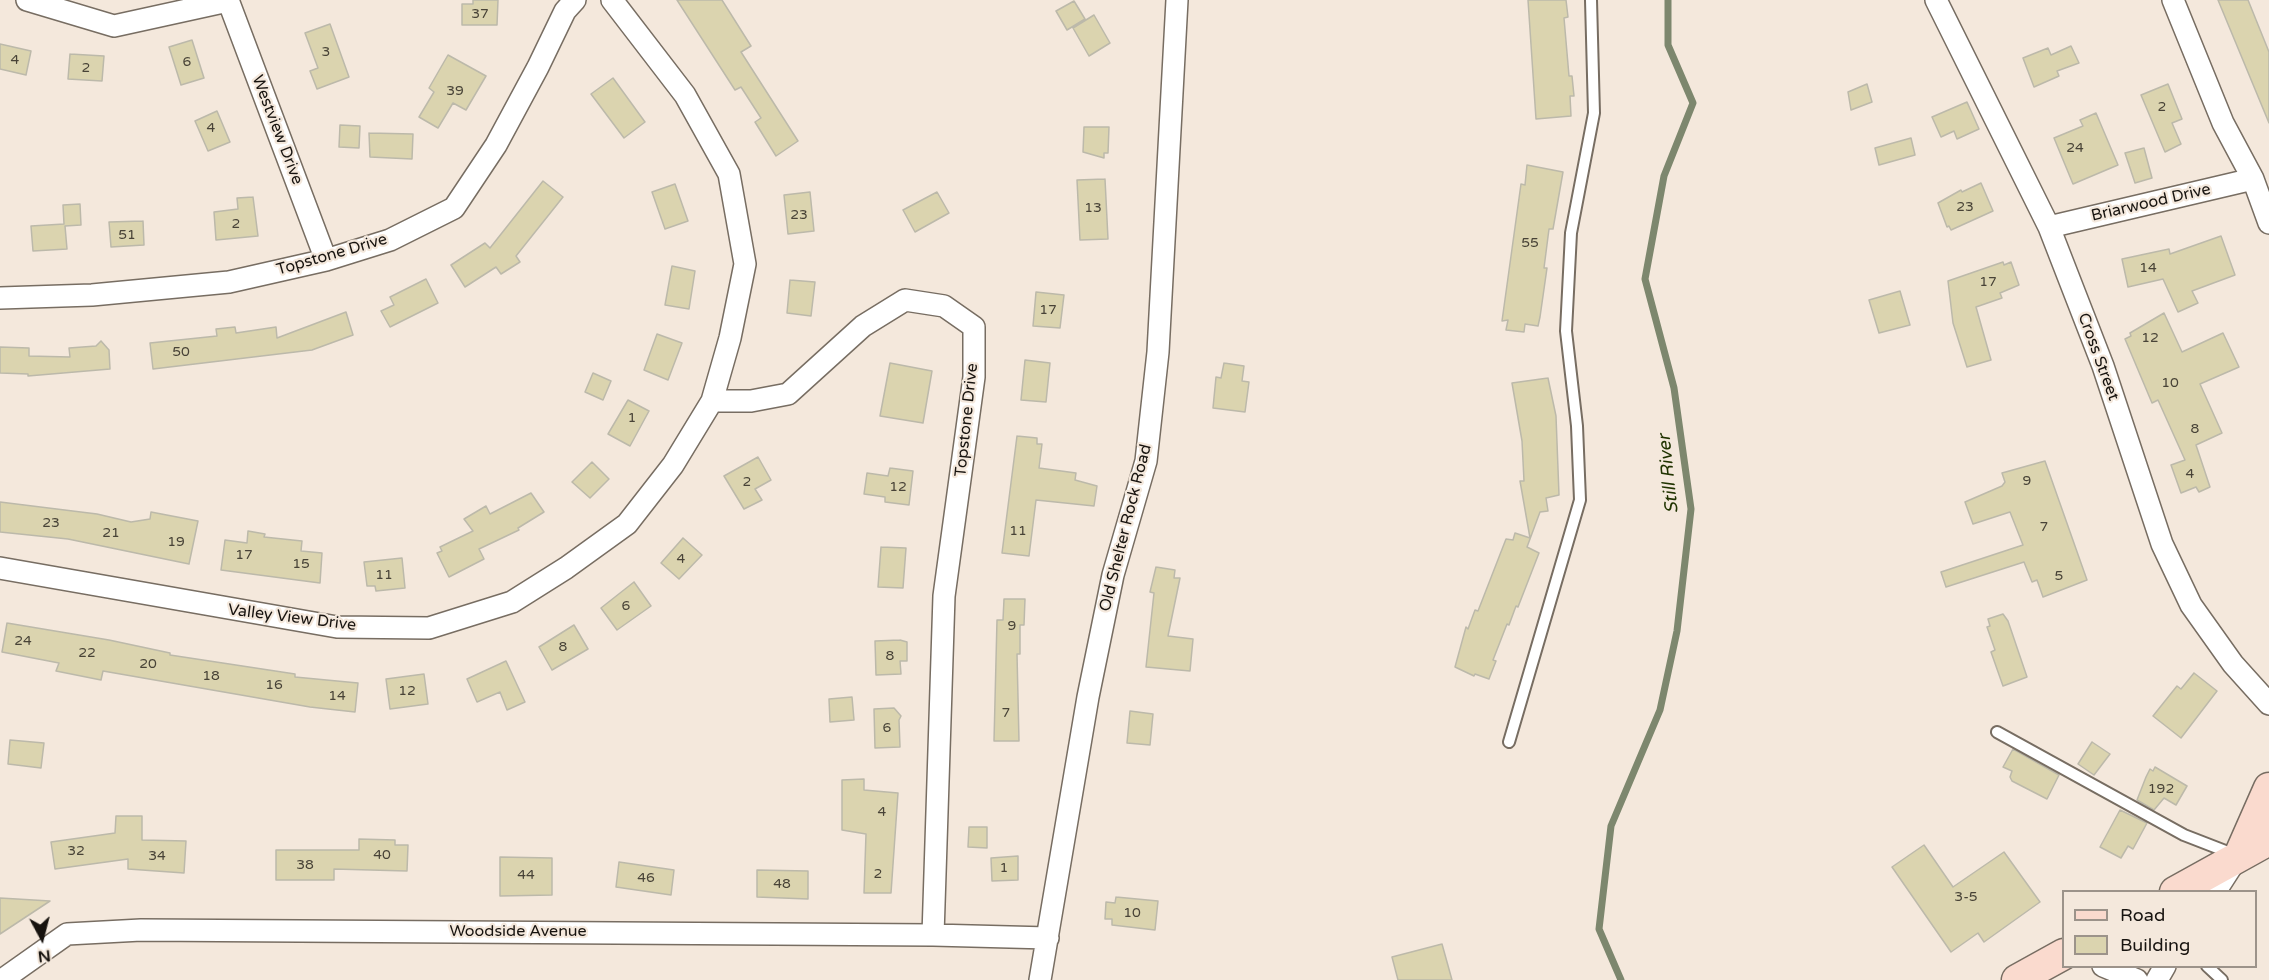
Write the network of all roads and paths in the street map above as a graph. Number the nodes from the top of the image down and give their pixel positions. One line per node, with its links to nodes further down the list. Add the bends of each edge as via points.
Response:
1 (27, 0): 2 (street, via 114,26)
2 (228, 0): 12 (street, Westview Drive)
3 (574, 0): 12 (street, Topstone Drive, via 496,145 454,208 390,240)
4 (612, 0): 14 (street, via 685,95 729,174 745,264)
5 (1177, 0): 25 (street, Old Shelter Rock Road, via 1158,352 1146,461 1113,575 1088,697)
6 (1591, 0): 18 (lane, via 1594,113 1571,233 1566,331 1577,426 1580,500)
7 (1936, 0): 11 (street, Cross Street)
8 (2173, 0): 9 (street, via 2223,123)
9 (2253, 179): 10 (street); 11 (street, Briarwood Drive)
10 (2269, 223)
11 (2049, 227): 16 (street, Cross Street, via 2103,366 2167,554 2191,605 2233,664)
12 (326, 260): 13 (street, Topstone Drive, via 229,282 92,295)
13 (0, 298)
14 (712, 401): 15 (street, Valley View Drive, via 673,465 627,524 512,602 429,628 337,627); 24 (street, Topstone Drive, via 751,401 788,394 863,326 905,300 944,306 974,327 974,376 944,596)
15 (0, 568)
16 (2269, 704)
17 (1997, 732): 21 (lane, via 2184,836)
18 (1509, 742)
19 (2269, 788): 21 (main road)
20 (2269, 840): 21 (main road)
21 (2239, 856): 22 (main road); 23 (street)
22 (2177, 890)
23 (2216, 890)
24 (933, 934): 25 (street, Woodside Avenue); 29 (street, Woodside Avenue, via 141,930 67,934)
25 (1048, 938): 30 (street, Old Shelter Rock Road)
26 (2062, 955): 31 (main road)
27 (2108, 968): 32 (street)
28 (2209, 968): 33 (lane)
29 (2, 980)
30 (1040, 980)
31 (2017, 980)
32 (2137, 980)
33 (2222, 980)

